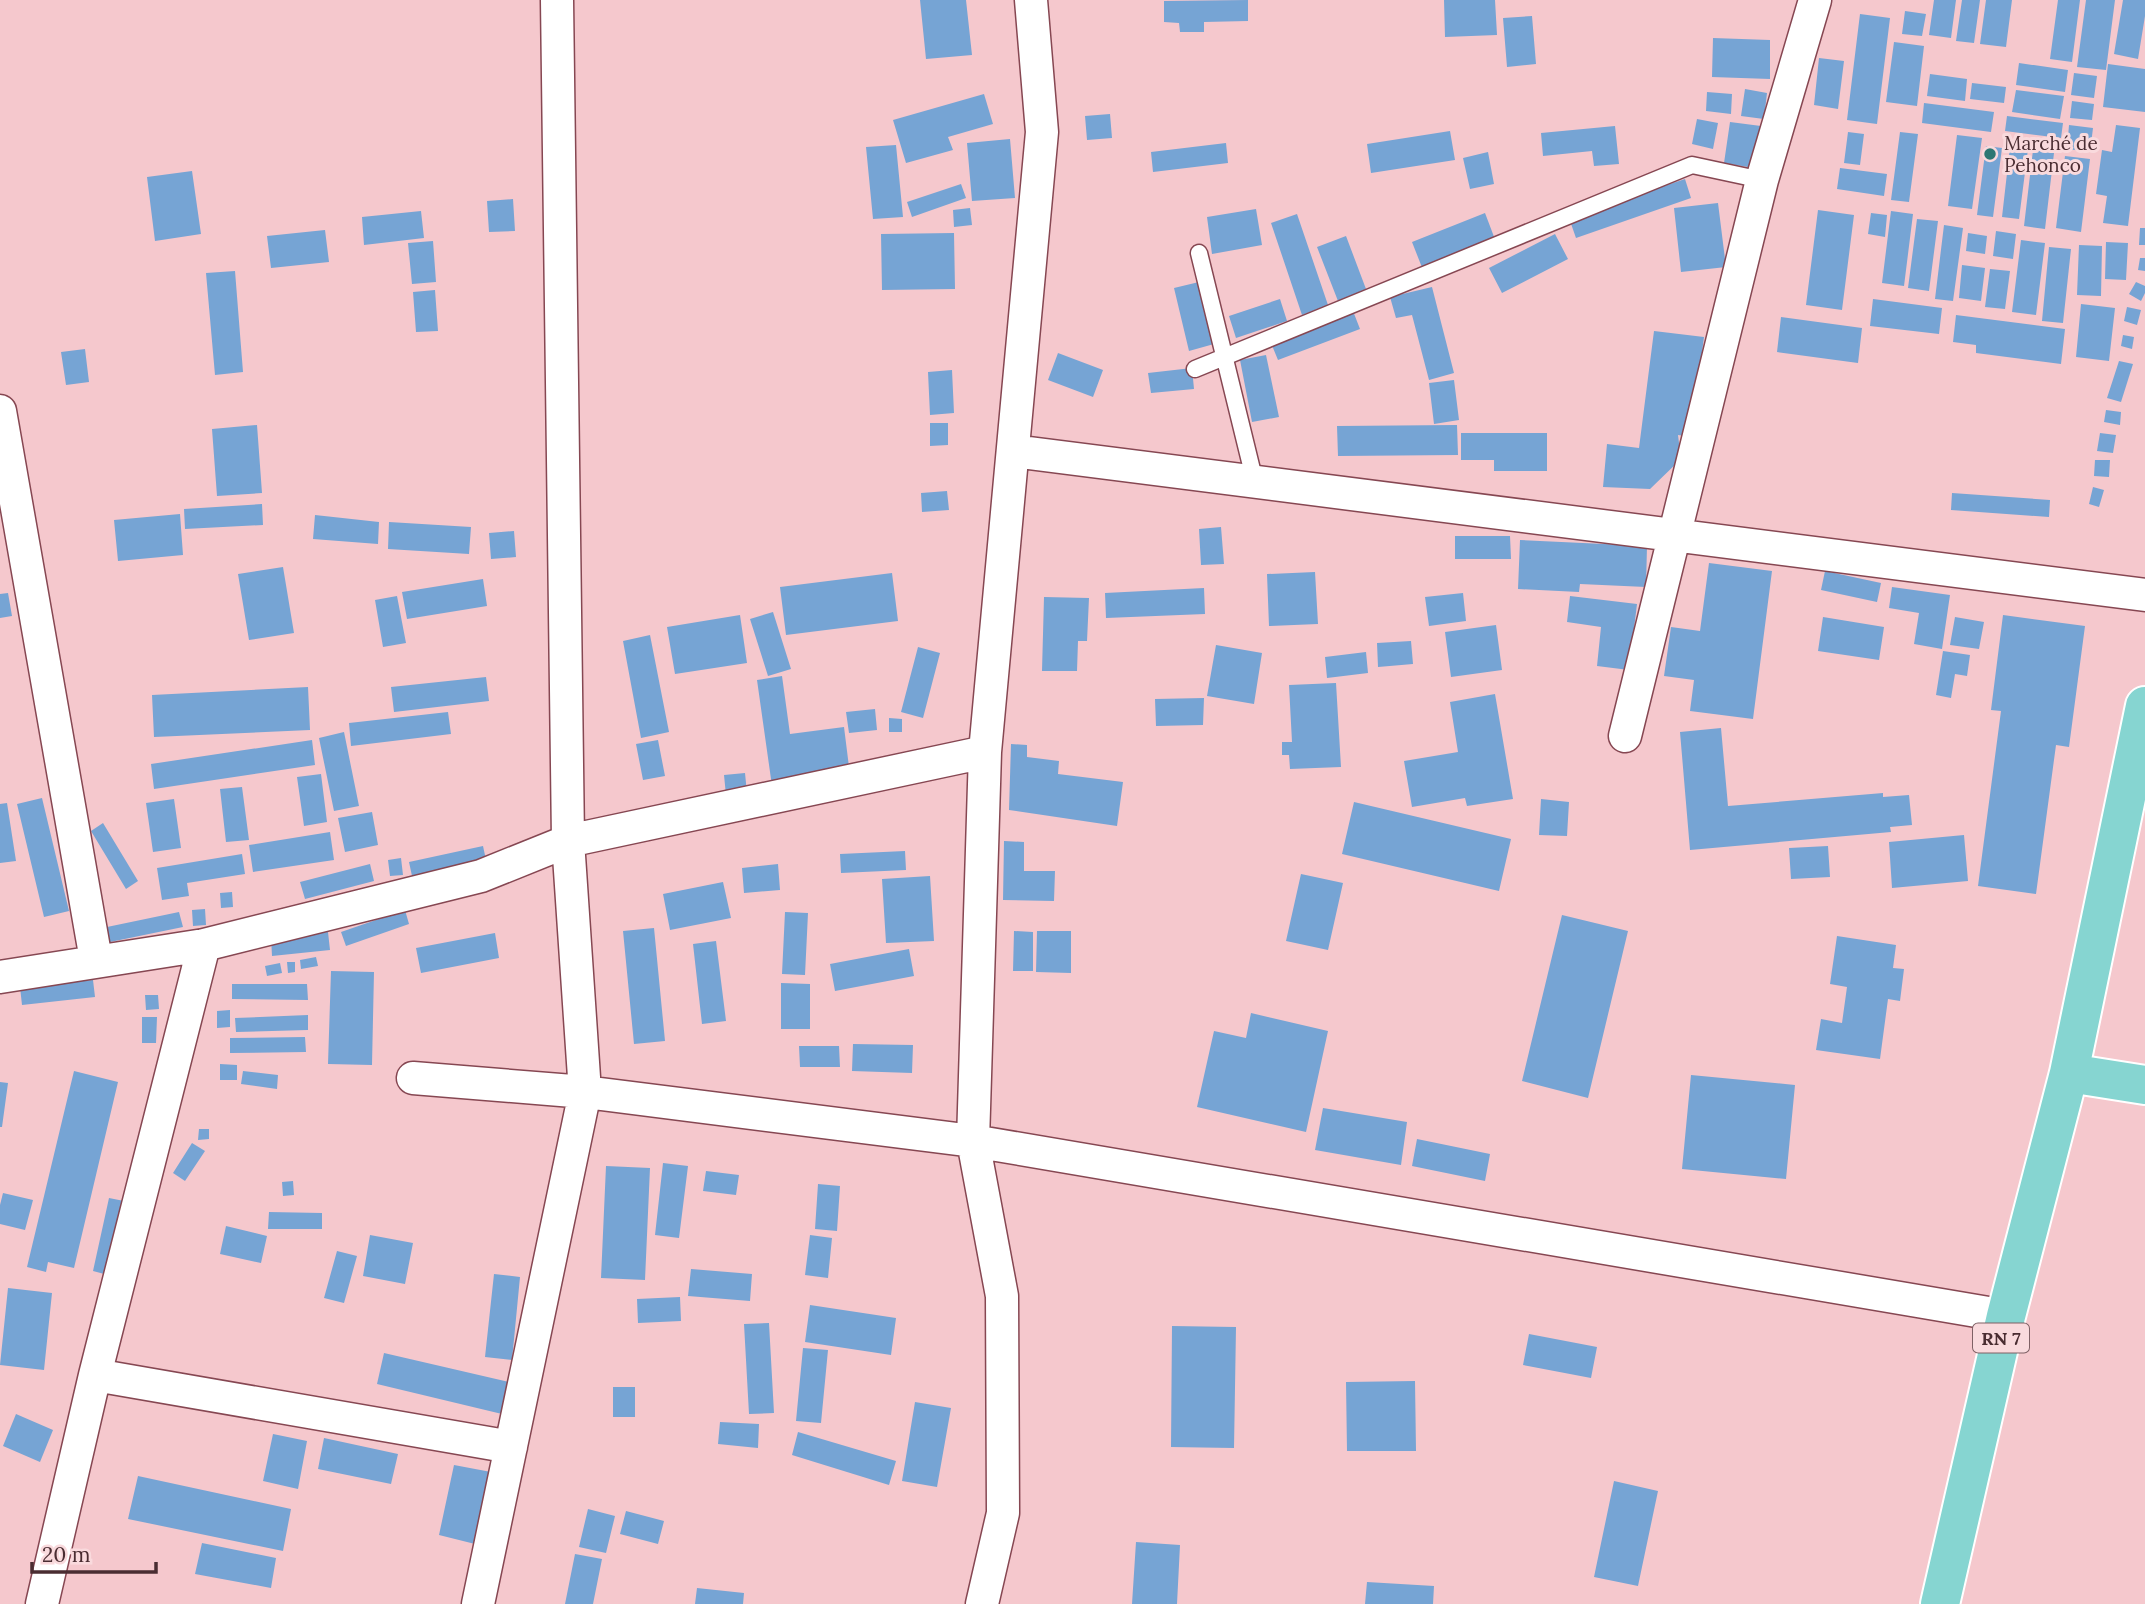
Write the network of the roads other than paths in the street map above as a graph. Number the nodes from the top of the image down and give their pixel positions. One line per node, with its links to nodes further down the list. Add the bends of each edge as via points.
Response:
1 (557, 0): 16 (street)
2 (1031, 0): 9 (street, via 1042,132)
3 (1815, 0): 4 (street)
4 (1762, 180): 6 (lane, via 1692,165); 11 (street)
5 (1199, 253): 6 (lane)
6 (1224, 356): 7 (lane); 10 (lane)
7 (1195, 369)
8 (0, 411): 18 (street)
9 (1013, 451): 10 (street); 15 (street)
10 (1255, 482): 11 (street)
11 (1674, 536): 12 (street); 14 (street)
12 (2145, 595)
13 (2145, 706): 20 (main road)
14 (1625, 736)
15 (985, 752): 16 (street); 24 (street)
16 (568, 841): 17 (street, via 481,876); 23 (street)
17 (204, 945): 18 (street); 26 (street)
18 (96, 960): 19 (street)
19 (0, 976)
20 (2069, 1073): 22 (main road); 25 (main road, RN 7)
21 (413, 1078): 23 (street)
22 (2145, 1085)
23 (585, 1092): 24 (street); 27 (street)
24 (973, 1141): 25 (street); 30 (street, via 1002,1296 1003,1513)
25 (2006, 1316): 31 (main road, RN 7)
26 (95, 1375): 27 (street); 28 (street)
27 (511, 1447): 29 (street)
28 (42, 1604)
29 (478, 1604)
30 (982, 1604)
31 (1940, 1604)

